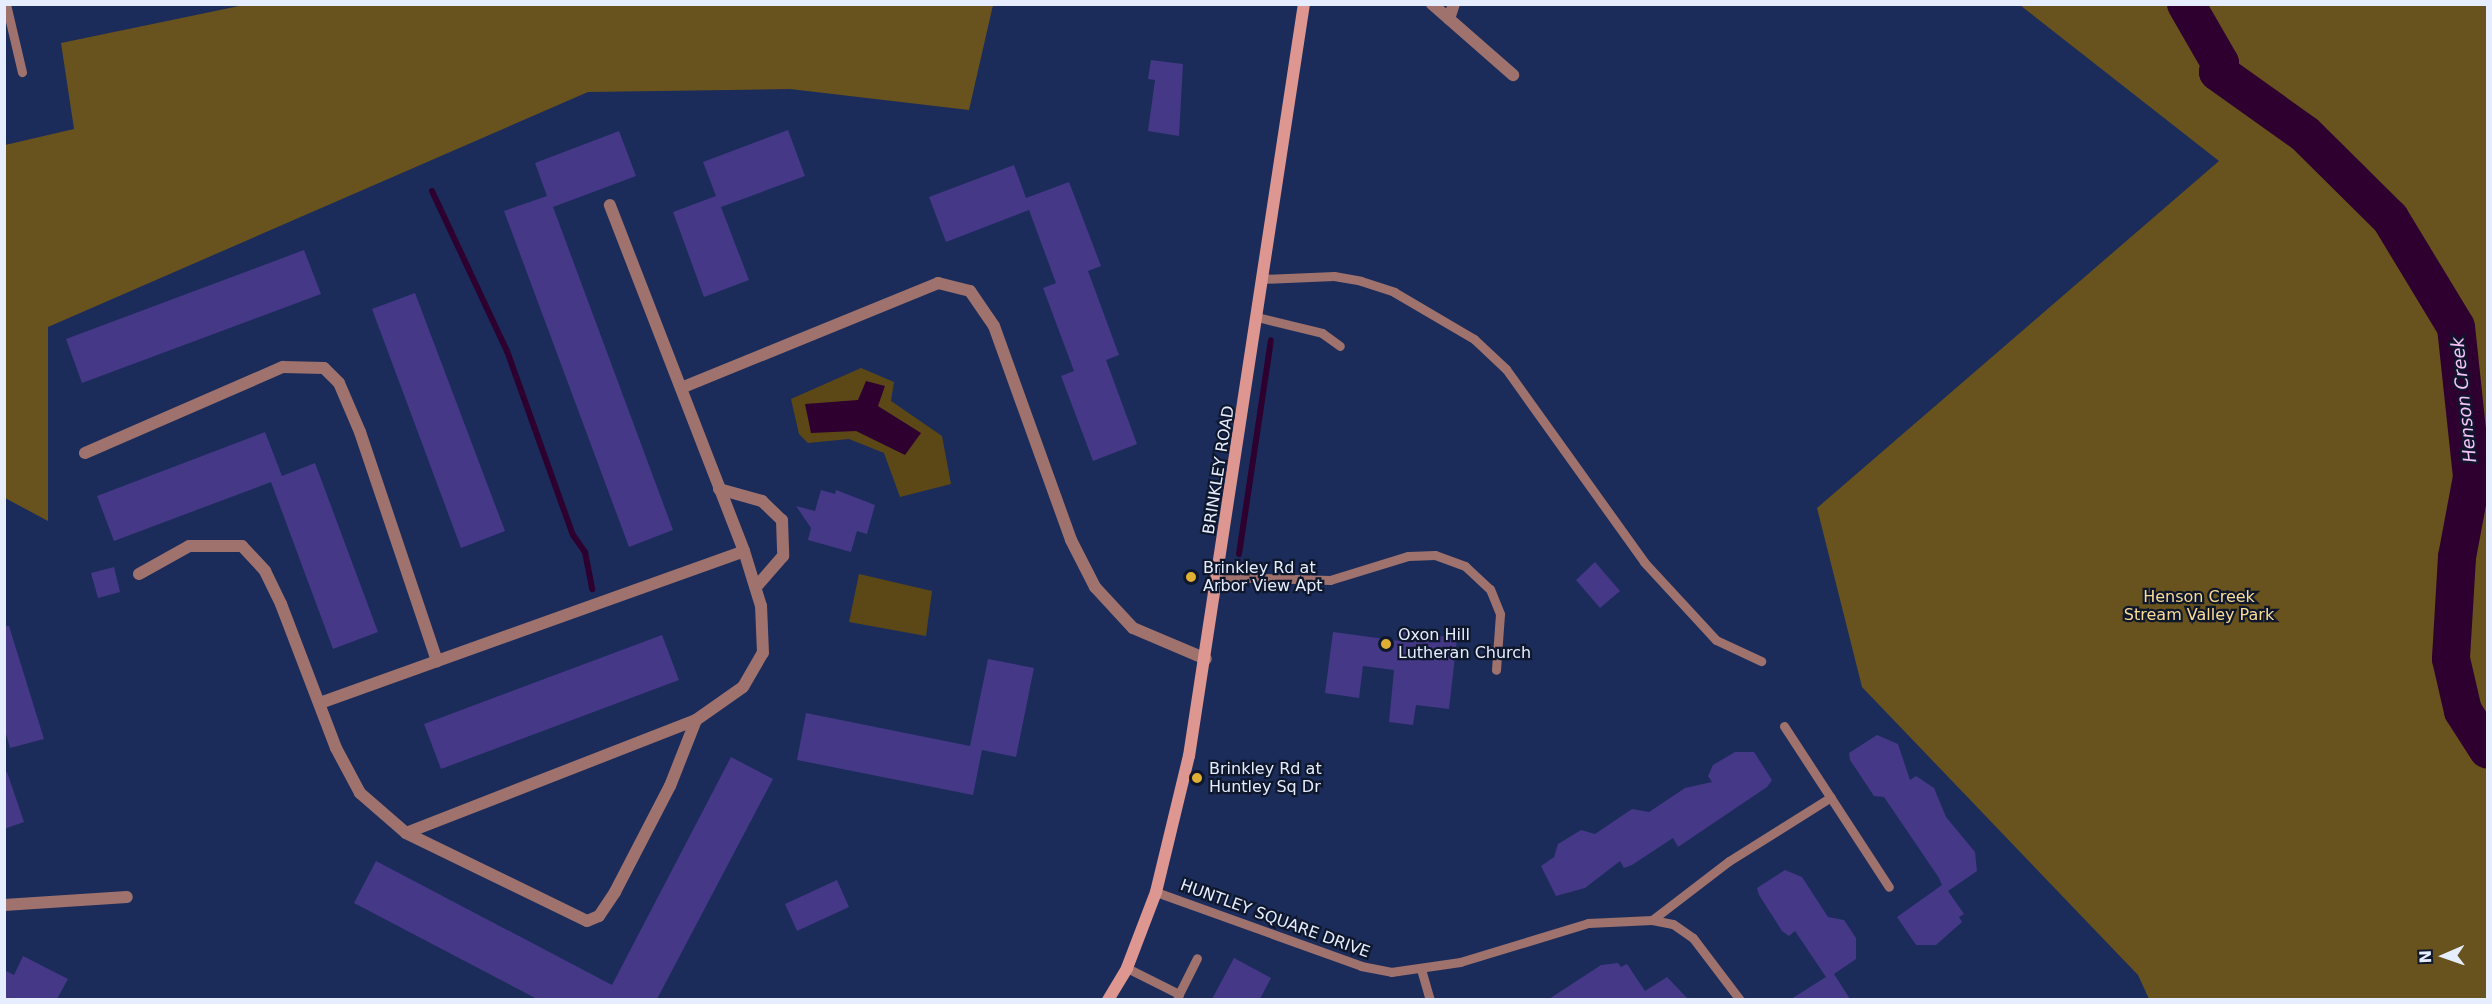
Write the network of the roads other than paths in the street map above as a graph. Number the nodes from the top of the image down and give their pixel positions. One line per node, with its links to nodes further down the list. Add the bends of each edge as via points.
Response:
1 (6, 4): 6 (lane)
2 (1304, 4): 9 (main road, BRINKLEY ROAD)
3 (1432, 4): 5 (street)
4 (1454, 4): 5 (street)
5 (1449, 19): 7 (street)
6 (22, 72)
7 (1513, 75)
8 (610, 205): 12 (street)
9 (1262, 279): 10 (main road, BRINKLEY ROAD); 21 (lane, via 1334,276 1361,281 1404,297 1474,339 1506,369 1619,531 1665,586 1716,640)
10 (1257, 317): 11 (lane, via 1322,333); 17 (main road, BRINKLEY ROAD)
11 (1340, 346)
12 (681, 388): 14 (street); 19 (street, via 938,283 970,291 994,326 1071,540 1095,587 1133,628)
13 (85, 453): 20 (street, via 283,367 324,368 339,383 360,432)
14 (719, 489): 15 (street); 18 (street, via 762,501 782,519 783,556)
15 (744, 551): 18 (street); 20 (street)
16 (139, 574): 23 (street, via 189,546 242,546 269,579)
17 (1219, 577): 19 (main road, BRINKLEY ROAD); 22 (lane, via 1330,580 1408,556 1435,555 1465,566 1490,589 1500,614)
18 (756, 587): 24 (street, via 764,625 759,665 743,687)
19 (1206, 658): 29 (main road, BRINKLEY ROAD)
20 (437, 661): 23 (street)
21 (1761, 661)
22 (1496, 670)
23 (320, 703): 27 (street, via 348,776 380,813)
24 (696, 720): 27 (street); 27 (street, via 670,786 615,892 599,916 587,921)
25 (1784, 726): 26 (lane)
26 (1831, 798): 28 (lane); 32 (lane, via 1729,861)
27 (406, 833)
28 (1889, 887)
29 (1156, 892): 34 (main road, BRINKLEY ROAD); 35 (lane, HUNTLEY SQUARE DRIVE, via 1361,966)
30 (127, 897): 31 (street)
31 (4, 905)
32 (1652, 920): 35 (lane, HUNTLEY SQUARE DRIVE, via 1588,923); 39 (lane, HUNTLEY SQUARE DRIVE, via 1673,924 1693,938)
33 (1197, 958): 36 (lane)
34 (1127, 968): 36 (lane); 37 (main road, BRINKLEY ROAD)
35 (1421, 969): 38 (lane)
36 (1178, 997)
37 (1108, 999)
38 (1430, 999)
39 (1740, 999)

